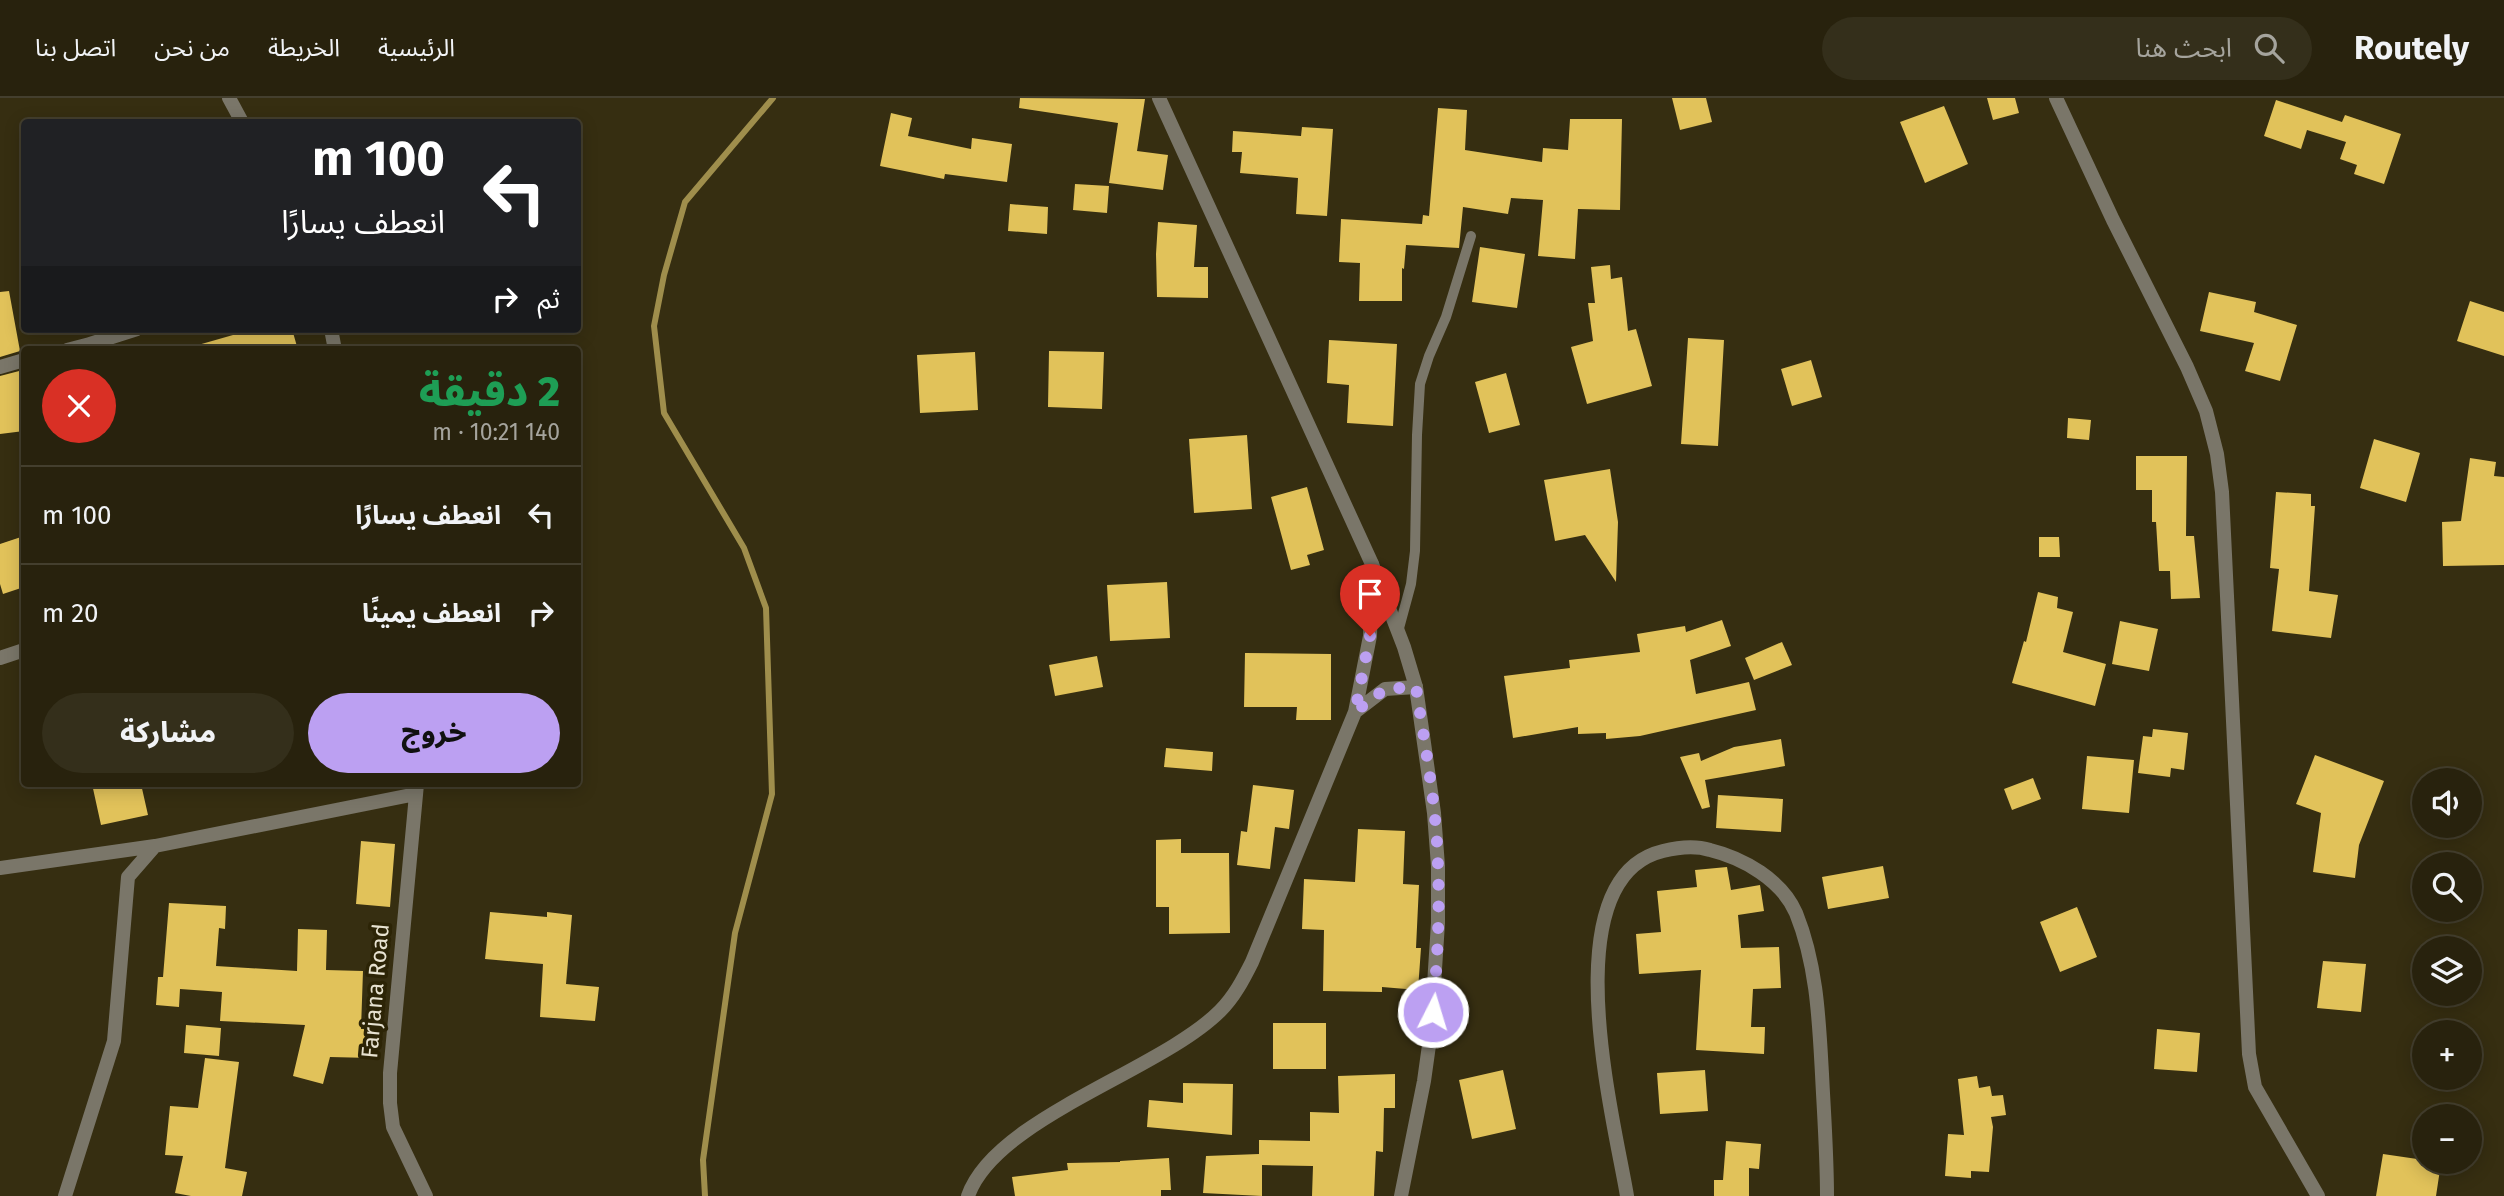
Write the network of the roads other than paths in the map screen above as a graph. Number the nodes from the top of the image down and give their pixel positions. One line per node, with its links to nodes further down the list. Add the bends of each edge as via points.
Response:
1 (229, 98): 4 (street)
2 (1159, 98): 10 (street)
3 (2056, 98): 25 (street, via 2187,367 2206,411 2217,454 2249,1054 2255,1087)
4 (240, 119)
5 (1471, 236): 11 (lane, via 1420,384 1415,551)
6 (127, 333): 7 (street)
7 (94, 346)
8 (21, 361): 9 (street)
9 (0, 366)
10 (1372, 564): 11 (street); 15 (street, via 1370,636)
11 (1398, 632): 14 (street)
12 (21, 651): 13 (street)
13 (0, 658)
14 (1416, 687): 15 (street, via 1385,689); 22 (street, via 1434,813 1438,923 1426,1068)
15 (1355, 712): 21 (street, via 1238,990 1194,1033 1012,1143 988,1163)
16 (416, 789): 17 (street); 20 (street, Farjana Road, via 390,1103 393,1127)
17 (155, 846): 18 (street); 19 (street, via 128,877 114,1041)
18 (0, 868)
19 (65, 1196)
20 (426, 1196)
21 (968, 1196)
22 (1401, 1196)
23 (1627, 1196): 24 (street, via 1598,1019 1599,941 1607,907 1623,877 1645,855 1699,847 1734,856 1771,879 1795,911 1818,1004)
24 (1827, 1196)
25 (2318, 1196)

